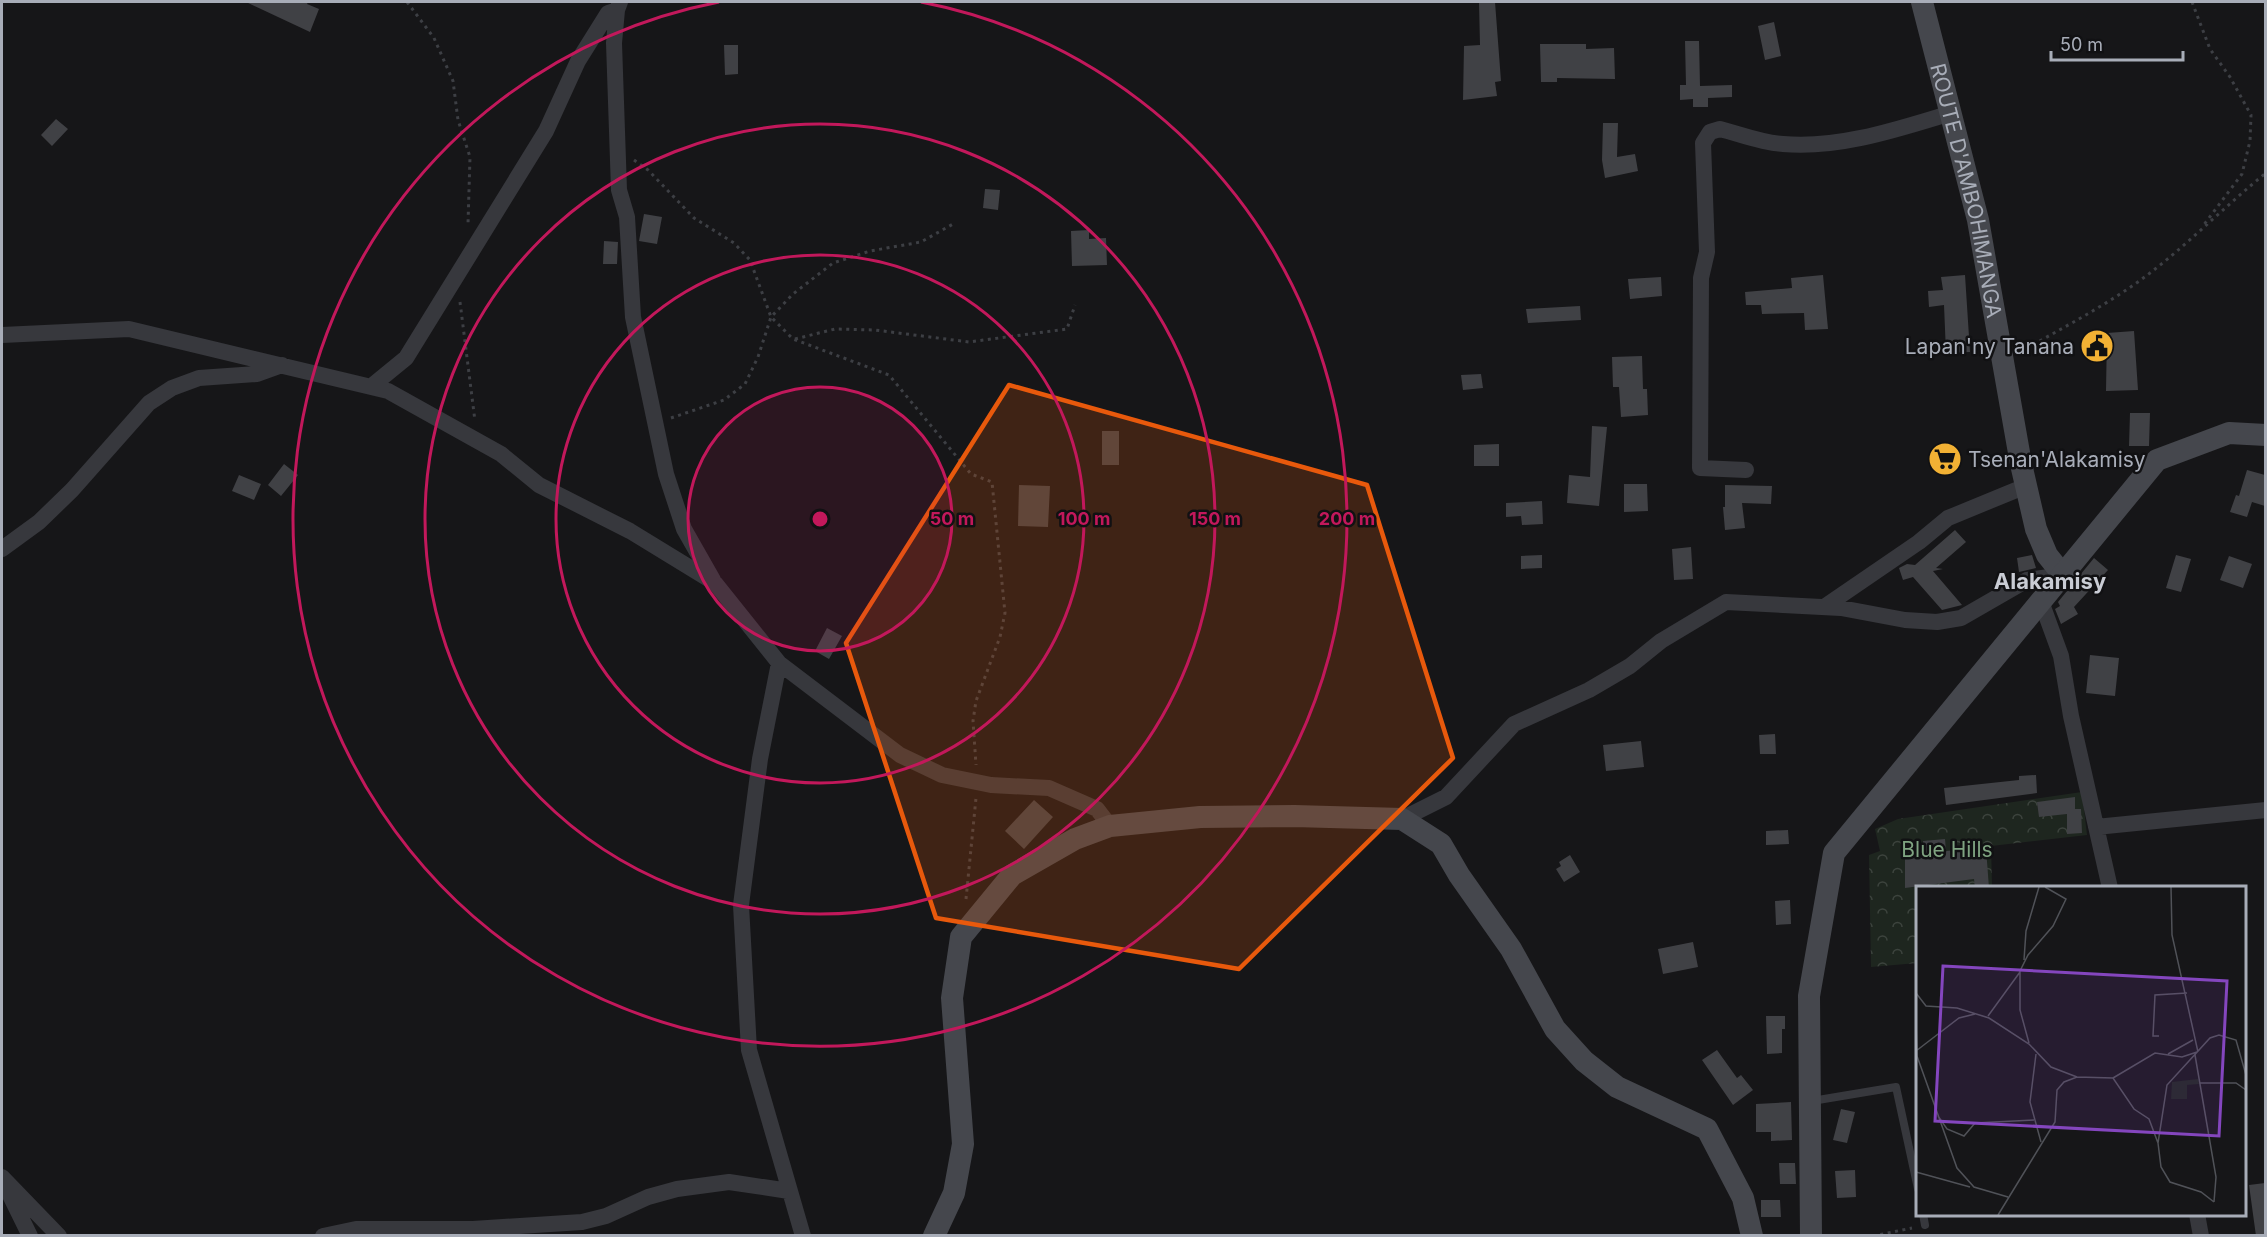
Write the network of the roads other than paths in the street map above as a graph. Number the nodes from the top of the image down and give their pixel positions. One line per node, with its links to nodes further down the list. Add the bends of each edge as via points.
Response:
1 (1922, 2): 3 (street, ROUTE D'AMBOHIMANGA)
2 (619, 6): 6 (street, via 608,13 578,60 546,131 406,357); 12 (street, via 614,43 619,189 627,217 633,317 666,474 684,529)
3 (1951, 113): 8 (street, via 1833,142 1782,144 1720,129 1710,132 1702,143 1707,252 1701,278 1700,468); 9 (street, ROUTE D'AMBOHIMANGA, via 1978,220)
4 (2, 336): 5 (street, via 129,329)
5 (283, 365): 6 (street); 10 (street, via 257,374 199,378 149,402 39,522)
6 (373, 385): 12 (street, via 487,447 539,485 630,531)
7 (2265, 435): 11 (street, via 2229,433 2157,460)
8 (1746, 470)
9 (2026, 486): 11 (street, ROUTE D'AMBOHIMANGA, via 2036,529 2047,555); 14 (street, via 1948,518)
10 (2, 549)
11 (2063, 575): 13 (street); 14 (street, via 2027,580 1961,618 1937,622)
12 (715, 583): 15 (street)
13 (2042, 604): 19 (street, via 2061,656); 21 (street, via 1834,854 1809,996)
14 (1824, 607): 17 (street, via 1726,602 1661,640 1630,666 1589,690 1514,724 1446,797)
15 (779, 663): 18 (street, via 900,755 942,775 1049,788 1097,809); 24 (street, via 760,759 741,905 749,1050)
16 (2265, 810): 19 (street)
17 (1402, 819): 18 (street, via 1200,817); 33 (street, via 1441,844 1511,949 1555,1029 1584,1061 1617,1087 1707,1129 1743,1198)
18 (1110, 826): 32 (street, via 1075,839 1012,875 962,937 952,998 963,1144 954,1192)
19 (2096, 827): 20 (street)
20 (2110, 886)
21 (1810, 1101): 23 (lane, via 1896,1087); 34 (street)
22 (2, 1177): 28 (street); 29 (street)
23 (1916, 1184)
24 (789, 1191): 30 (street, via 729,1182 677,1189 582,1222 473,1229 356,1229); 31 (street)
25 (1923, 1216): 27 (lane)
26 (2197, 1216): 35 (street)
27 (1925, 1226)
28 (30, 1236)
29 (59, 1236)
30 (323, 1236)
31 (803, 1236)
32 (934, 1236)
33 (1752, 1236)
34 (1811, 1236)
35 (2201, 1236)

